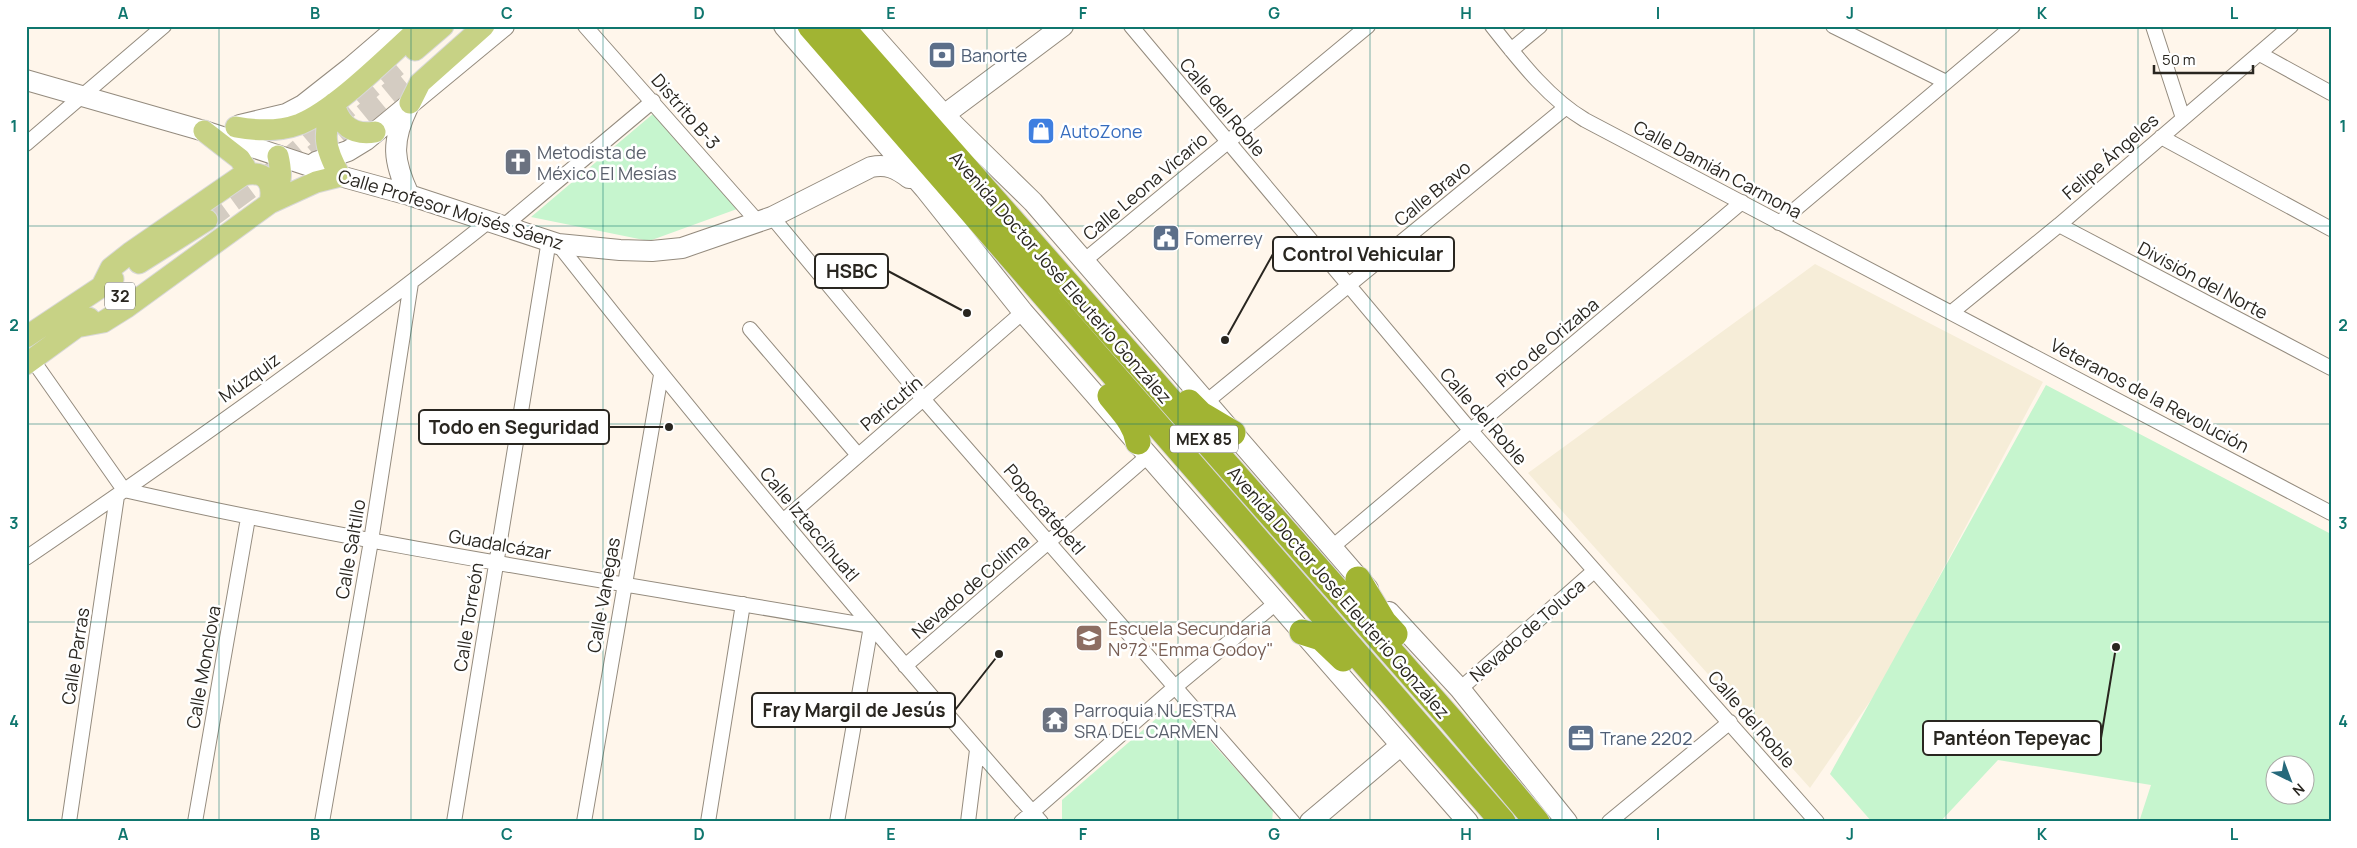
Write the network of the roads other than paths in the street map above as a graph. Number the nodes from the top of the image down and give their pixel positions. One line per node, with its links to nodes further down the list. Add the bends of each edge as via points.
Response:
1 (164, 26): 29 (street)
2 (399, 26): 25 (street)
3 (422, 26): 31 (main road)
4 (443, 26): 5 (main road, via 401,73)
5 (467, 26)
6 (484, 26): 32 (main road, via 424,80)
7 (504, 26): 32 (street)
8 (585, 26): 30 (street, Distrito B-3)
9 (784, 26): 45 (street)
10 (810, 26): 24 (highway, Avenida Doctor José Eleuterio González / MEX 85)
11 (841, 26): 24 (highway, Avenida Doctor José Eleuterio González / MEX 85)
12 (865, 26): 34 (street, Avenida Doctor José Eleuterio González)
13 (1131, 26): 40 (street, Calle del Roble)
14 (1368, 26): 40 (street, Calle Leona Vicario)
15 (1492, 26): 22 (street, Calle Damián Carmona)
16 (1540, 26): 22 (street)
17 (1832, 26): 27 (street)
18 (2013, 26): 27 (street)
19 (2153, 26): 35 (street)
20 (2291, 26): 23 (street, Felipe Ángeles)
21 (1061, 27): 34 (street)
22 (1511, 50): 33 (street, Calle Damián Carmona)
23 (2260, 54): 28 (street); 35 (street, Felipe Ángeles)
24 (861, 67): 59 (highway, Avenida Doctor José Eleuterio González / MEX 85); 63 (highway, Avenida Doctor José Eleuterio González / MEX 85)
25 (350, 68): 31 (street); 36 (street, via 303,105 286,114)
26 (26, 80): 29 (street)
27 (1946, 82): 51 (street)
28 (2331, 93)
29 (84, 96): 37 (street); 41 (street)
30 (653, 101): 49 (street, Distrito B-3); 50 (street, Múzquiz)
31 (334, 103): 36 (main road, via 300,123 276,130); 38 (main road, via 351,130 362,134); 43 (main road, via 324,136)
32 (410, 103): 38 (street); 46 (street, via 401,121 394,154)
33 (1565, 108): 47 (street, Calle Damián Carmona); 58 (street, Calle Bravo)
34 (944, 115): 55 (street, Avenida Doctor José Eleuterio González, via 1033,202)
35 (2183, 118): 39 (street, Felipe Ángeles)
36 (236, 127): 37 (street)
37 (204, 131): 42 (street); 44 (main road, via 240,159 245,167)
38 (375, 132): 43 (street, via 348,151)
39 (2161, 137): 52 (street, Felipe Ángeles); 53 (street)
40 (1228, 142): 55 (street, Calle Leona Vicario); 58 (street, Calle del Roble)
41 (26, 144)
42 (278, 156): 43 (street, via 307,165); 48 (main road, via 282,173 280,187)
43 (335, 167): 46 (street, Calle Profesor Moisés Sáenz); 48 (main road, via 316,182)
44 (243, 175): 48 (main road, via 256,174 269,182 272,190); 57 (main road, via 130,253 111,268)
45 (925, 189): 49 (street, Calle Profesor Moisés Sáenz, via 902,172 882,165); 60 (street)
46 (409, 195): 50 (street, Calle Profesor Moisés Sáenz)
47 (1742, 202): 51 (street, Calle Damián Carmona); 71 (street, Pico de Orizaba)
48 (270, 203): 62 (main road, via 127,307 103,322)
49 (765, 219): 54 (street, Calle Profesor Moisés Sáenz, via 682,248 620,250); 69 (street, Popocatépetl)
50 (497, 223): 54 (street, Calle Profesor Moisés Sáenz); 56 (street, Múzquiz)
51 (1779, 223): 61 (street, Calle Damián Carmona)
52 (2059, 225): 61 (street, Felipe Ángeles); 67 (street, División del Norte)
53 (2331, 229)
54 (553, 242): 68 (street, Calle Iztaccíhuatl); 83 (street, Calle Torreón)
55 (1085, 260): 70 (street, Avenida Doctor José Eleuterio González)
56 (412, 283): 75 (street, Múzquiz); 79 (street, Calle Saltillo)
57 (102, 286): 62 (main road, 32, via 210,225); 65 (main road, 32)
58 (1348, 286): 70 (street, Calle Bravo); 71 (street, Calle del Roble)
59 (1076, 293): 72 (highway, via 1111,315 1201,414); 94 (highway, Avenida Doctor José Eleuterio González / MEX 85)
60 (1023, 312): 69 (street, Paricutín); 73 (street)
61 (1952, 312): 76 (street, Veteranos de la Revolución)
62 (76, 326): 66 (main road, 32)
63 (1073, 328): 73 (highway, via 1084,358 1131,422); 96 (highway, Avenida Doctor José Eleuterio González / MEX 85)
64 (750, 329): 74 (street)
65 (26, 337)
66 (29, 362): 75 (street)
67 (2331, 368)
68 (661, 375): 78 (street, Calle Iztaccíhuatl); 86 (street, Calle Vanegas)
69 (924, 400): 74 (street, Paricutín); 80 (street, Popocatépetl)
70 (1206, 402): 72 (street, Avenida Doctor José Eleuterio González)
71 (1470, 431): 81 (street, Pico de Orizaba); 84 (street, Calle del Roble)
72 (1233, 433): 81 (street, Avenida Doctor José Eleuterio González)
73 (1143, 449): 80 (street, Nevado de Colima); 87 (street)
74 (858, 455): 78 (street, Paricutín)
75 (120, 493): 77 (street, Guadalcázar); 82 (street, Múzquiz); 100 (street, Calle Parras)
76 (2331, 513)
77 (248, 518): 79 (street, Guadalcázar); 101 (street, Calle Monclova)
78 (783, 521): 89 (street, Calle Iztaccíhuatl)
79 (371, 541): 83 (street, Guadalcázar); 102 (street, Calle Saltillo)
80 (1049, 542): 91 (street, Nevado de Colima); 92 (street, Popocatépetl)
81 (1331, 548): 85 (street, Avenida Doctor José Eleuterio González)
82 (26, 558)
83 (496, 562): 86 (street, Guadalcázar); 103 (street, Calle Torreón)
84 (1594, 571): 93 (street, Nevado de Toluca); 95 (street, Calle del Roble)
85 (1358, 579): 93 (street, Avenida Doctor José Eleuterio González); 94 (highway, via 1384,622 1432,677)
86 (624, 584): 88 (street, Guadalcázar); 104 (street, Calle Vanegas)
87 (1276, 603): 90 (street); 92 (street)
88 (743, 604): 89 (street, Guadalcázar); 105 (street)
89 (871, 626): 91 (street, Calle Iztaccíhuatl); 106 (street)
90 (1302, 632): 96 (highway, via 1321,638 1329,645 1403,726); 97 (street)
91 (905, 666): 98 (street, Calle Iztaccíhuatl)
92 (1175, 687): 99 (street); 109 (street, Popocatépetl)
93 (1460, 689): 114 (street, Avenida Doctor José Eleuterio González)
94 (1452, 721): 113 (highway, Avenida Doctor José Eleuterio González / MEX 85)
95 (1730, 722): 115 (street); 116 (street, Calle del Roble)
96 (1424, 733): 112 (highway, Avenida Doctor José Eleuterio González / MEX 85)
97 (1400, 746): 110 (street); 111 (street)
98 (977, 750): 99 (street, Calle Iztaccíhuatl); 107 (street)
99 (1036, 817): 108 (street)
100 (69, 822)
101 (195, 822)
102 (322, 822)
103 (454, 822)
104 (584, 822)
105 (708, 822)
106 (837, 822)
107 (968, 822)
108 (1021, 822)
109 (1293, 822)
110 (1310, 822)
111 (1468, 822)
112 (1503, 822)
113 (1537, 822)
114 (1567, 822)
115 (1609, 822)
116 (1817, 822)

